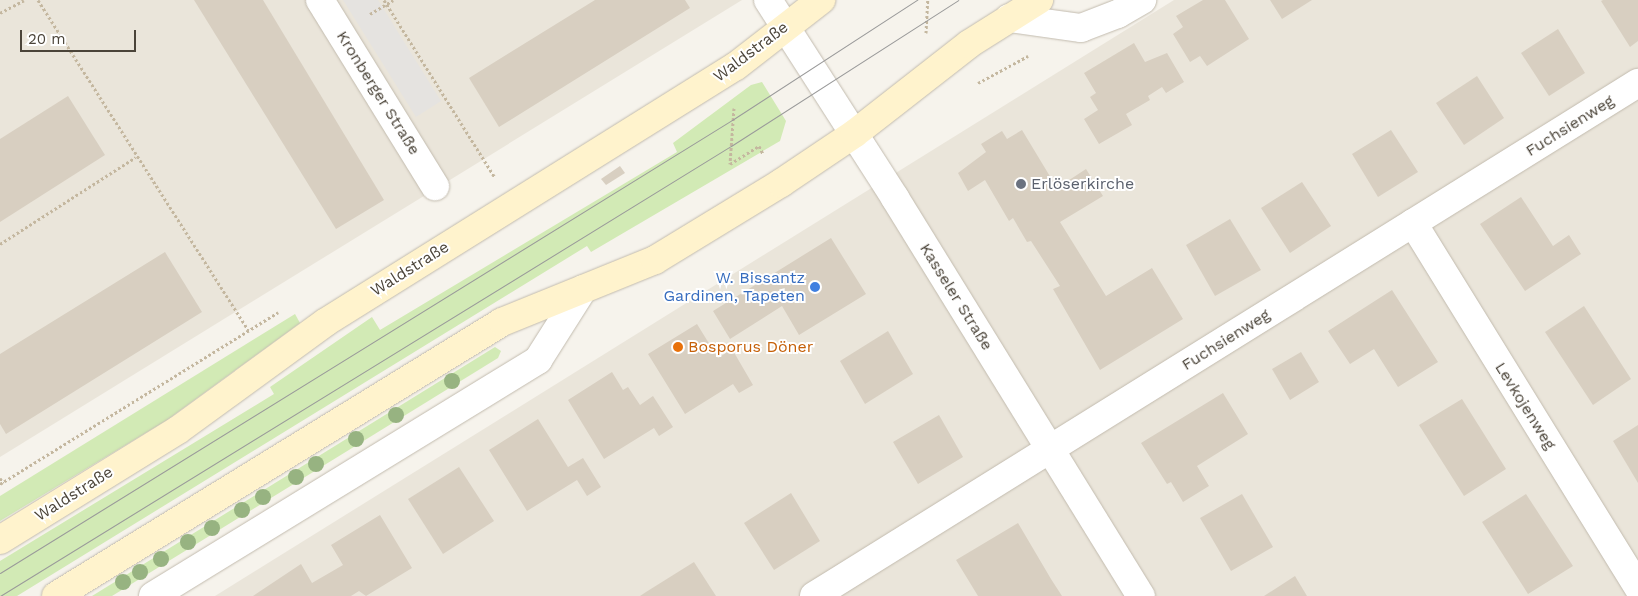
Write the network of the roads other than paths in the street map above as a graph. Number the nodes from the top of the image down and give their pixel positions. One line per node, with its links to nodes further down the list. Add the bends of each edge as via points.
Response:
1 (320, 0): 10 (street, Kronberger Straße)
2 (768, 0): 7 (street, Kasseler Straße)
3 (821, 0): 7 (main road, Waldstraße)
4 (1039, 0): 6 (main road)
5 (1142, 0): 6 (street, via 1118,14 1081,28)
6 (1010, 18): 9 (main road, via 969,44)
7 (785, 26): 9 (street, Kasseler Straße); 14 (main road, Waldstraße, via 736,66 326,322 178,430)
8 (1638, 83): 11 (street, Fuchsienweg)
9 (854, 134): 12 (main road, via 655,260); 13 (street, Kasseler Straße)
10 (435, 186)
11 (1413, 223): 13 (street, Fuchsienweg); 15 (street, Levkojenweg)
12 (584, 289): 16 (main road, via 502,322); 17 (street, via 538,360)
13 (1050, 450): 18 (street, Fuchsienweg); 19 (street, Kasseler Straße)
14 (0, 540)
15 (1638, 588)
16 (56, 596)
17 (154, 596)
18 (814, 596)
19 (1141, 596)

